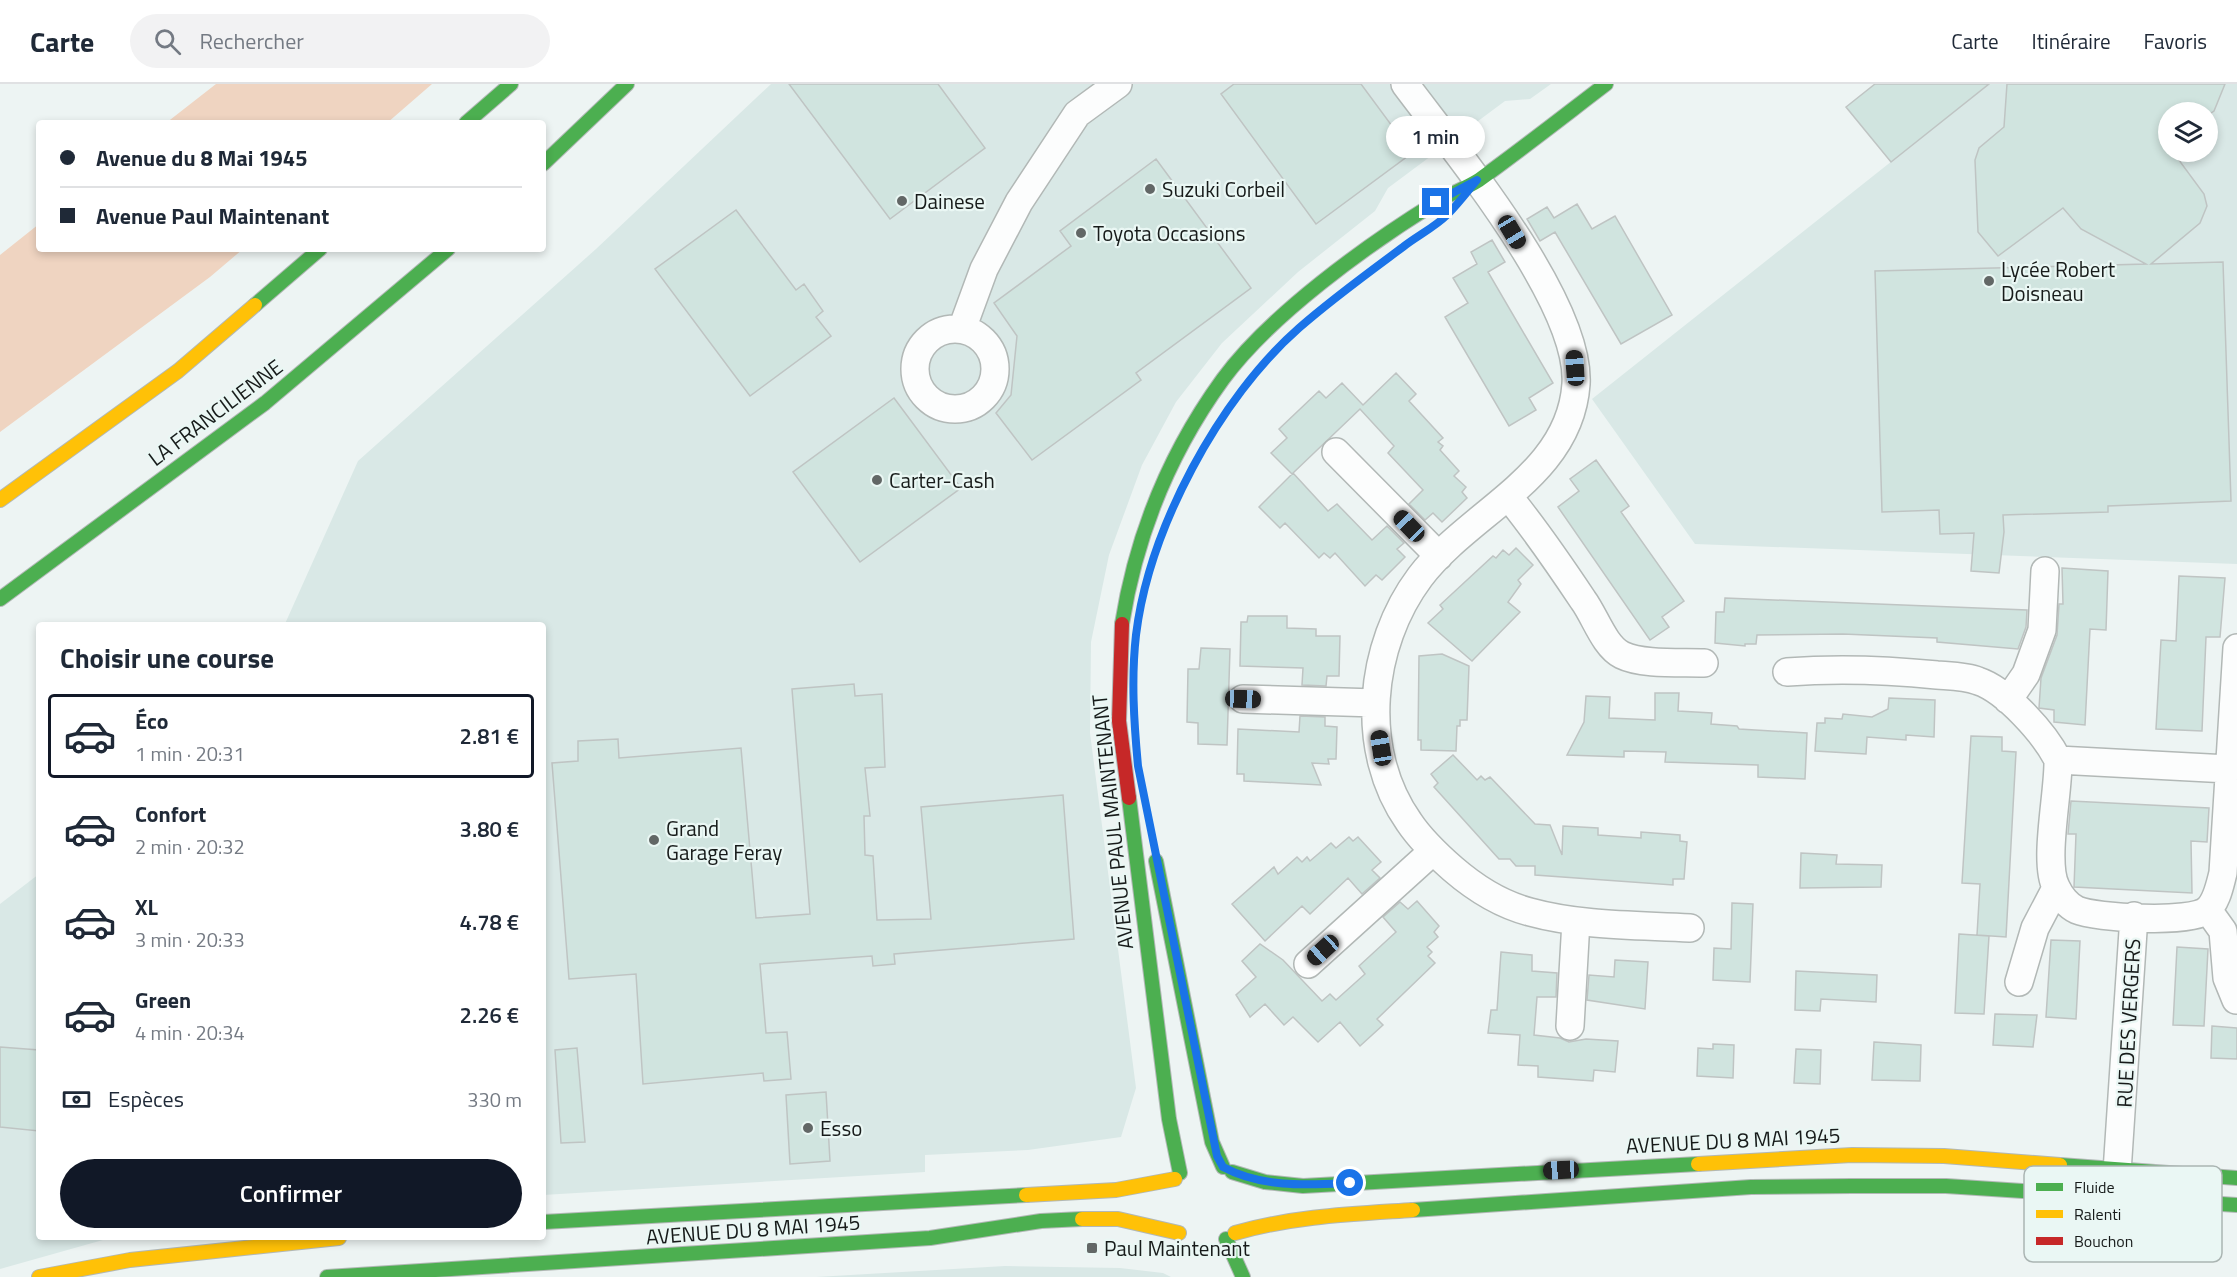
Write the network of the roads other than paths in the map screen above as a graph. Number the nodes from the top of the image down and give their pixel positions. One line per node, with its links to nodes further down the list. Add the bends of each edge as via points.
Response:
1 (511, 84): 6 (main road)
2 (627, 84): 7 (main road)
3 (1118, 84): 12 (street, via 1077,114 1019,202 984,268)
4 (1405, 84): 8 (street)
5 (1606, 84): 8 (main road, AVENUE PAUL MAINTENANT)
6 (469, 120)
7 (546, 161)
8 (1477, 180): 9 (main road, AVENUE PAUL MAINTENANT); 14 (street, via 1502,214 1553,301 1567,327 1575,356 1573,406 1565,429 1548,456); 45 (main road, AVENUE PAUL MAINTENANT, via 1436,202 1365,251 1282,316 1251,347 1224,378 1179,447 1149,516 1134,566 1121,631 1119,721 1169,1119)
9 (1454, 207)
10 (317, 252): 15 (main road, via 178,371)
11 (444, 252): 18 (main road, LA FRANCILIENNE, via 265,403)
12 (962, 329)
13 (1336, 452): 16 (street)
14 (1508, 496): 16 (street); 20 (street, via 1533,526 1620,654 1640,660)
15 (0, 500)
16 (1439, 556): 26 (street, via 1421,575 1393,622 1382,650)
17 (2045, 571): 24 (street, via 2042,630 2026,674)
18 (0, 599)
19 (1136, 646): 25 (main road, AVENUE PAUL MAINTENANT)
20 (1704, 663)
21 (2236, 663): 29 (street)
22 (1787, 672): 24 (street, via 1819,669 1962,678 1989,686)
23 (1243, 699): 26 (street)
24 (2008, 700): 28 (street)
25 (1134, 701)
26 (1376, 703): 32 (street, via 1384,764 1394,793 1408,821)
27 (1135, 734): 30 (main road, AVENUE PAUL MAINTENANT)
28 (2058, 760): 29 (street); 33 (street, via 2052,865)
29 (2228, 769): 34 (street, via 2223,873)
30 (1143, 790)
31 (1154, 848): 44 (main road, AVENUE PAUL MAINTENANT, via 1212,1142)
32 (1433, 852): 36 (street, via 1468,882 1498,900 1529,912); 38 (street)
33 (2056, 888): 35 (street, via 2079,911); 39 (street, via 2035,928)
34 (2208, 910): 35 (street, RUE DES VERGERS, via 2193,918); 40 (street, via 2223,931 2227,978)
35 (2134, 916): 42 (street, RUE DES VERGERS)
36 (1576, 921): 37 (street); 41 (street)
37 (1690, 928)
38 (1308, 964)
39 (2019, 982)
40 (2236, 1000)
41 (1570, 1026)
42 (2117, 1166)
43 (2024, 1168): 44 (main road, AVENUE DU 8 MAI 1945, via 1944,1156 1852,1155 1303,1186 1265,1182)
44 (1228, 1169): 45 (main road, AVENUE DU 8 MAI 1945); 49 (main road)
45 (1186, 1171): 50 (main road); 55 (main road, AVENUE DU 8 MAI 1945, via 1116,1190)
46 (2222, 1178): 47 (main road, AVENUE DU 8 MAI 1945)
47 (2237, 1178)
48 (2024, 1184): 57 (main road, AVENUE DU 8 MAI 1945, via 1750,1187 1305,1217 1273,1222)
49 (1245, 1191)
50 (1167, 1195)
51 (2222, 1202): 52 (main road, AVENUE DU 8 MAI 1945)
52 (2237, 1205)
53 (1167, 1213): 60 (main road, AVENUE DU 8 MAI 1945, via 1184,1237 1118,1219 1078,1219 930,1238)
54 (1246, 1213): 57 (main road)
55 (549, 1222): 56 (main road)
56 (566, 1237)
57 (1225, 1239): 63 (main road)
58 (320, 1240): 61 (main road, via 130,1260)
59 (622, 1244): 60 (main road)
60 (832, 1245): 62 (main road, AVENUE DU 8 MAI 1945)
61 (39, 1277)
62 (327, 1277)
63 (1243, 1277)

